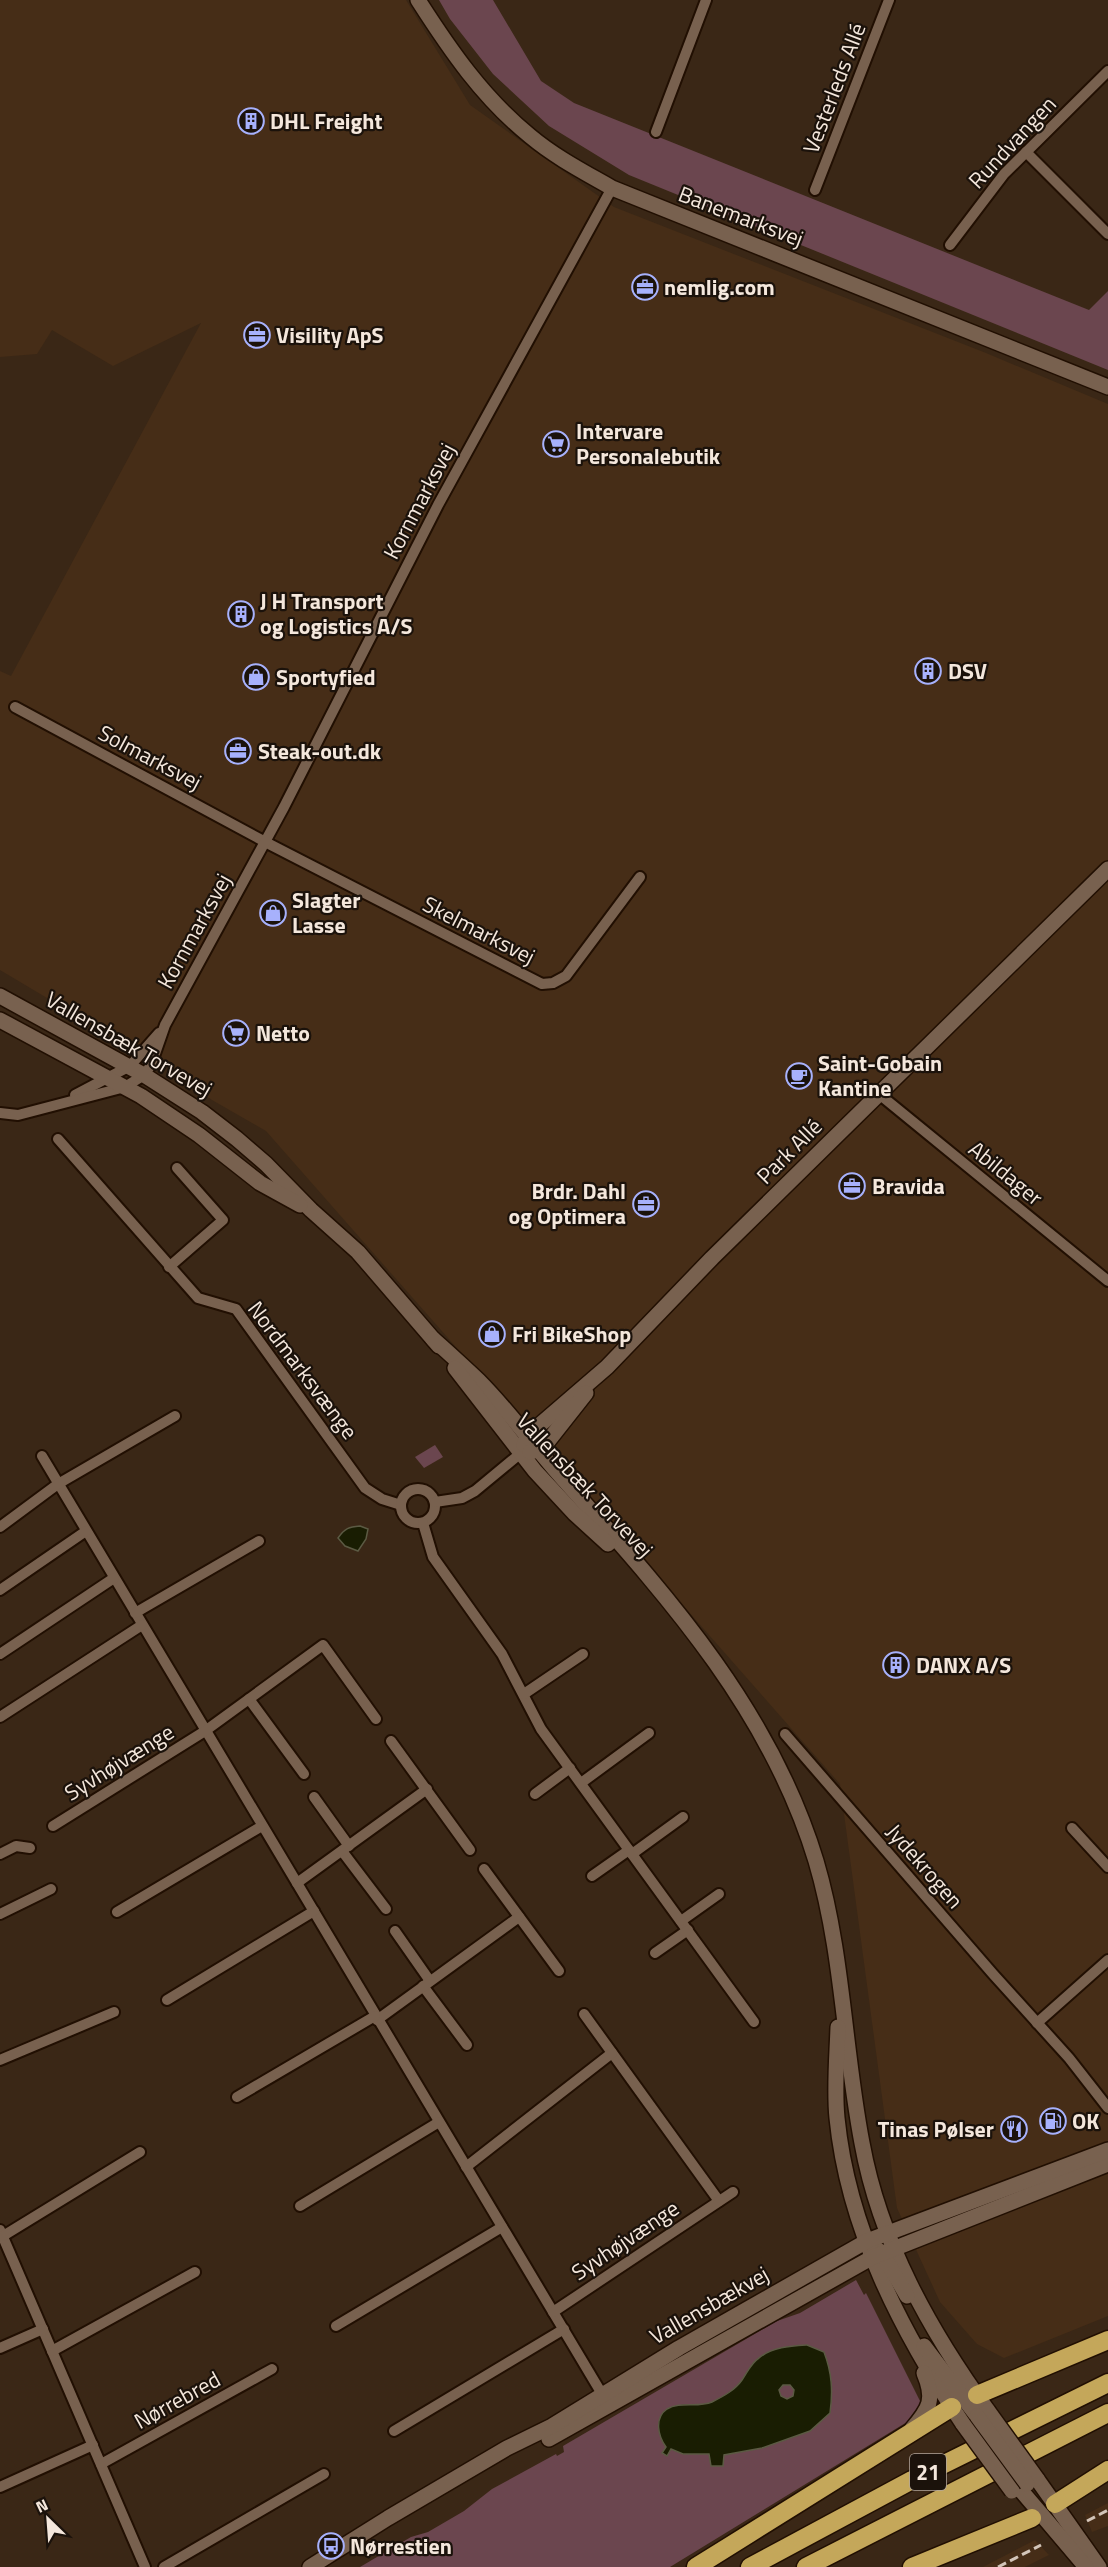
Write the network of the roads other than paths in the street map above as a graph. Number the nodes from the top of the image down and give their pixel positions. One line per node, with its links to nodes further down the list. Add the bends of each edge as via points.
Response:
1 (418, 0): 7 (street, Banemarksvej, via 462,68 494,102 564,161)
2 (706, 0): 5 (street)
3 (889, 0): 8 (street, Vesterleds Allé)
4 (1108, 71): 6 (street, Rundvangen)
5 (656, 132)
6 (1026, 152): 9 (street); 10 (street, Rundvangen)
7 (612, 188): 11 (street, Banemarksvej); 13 (street, Kornmarksvej, via 433,514)
8 (815, 190)
9 (1108, 234)
10 (950, 245)
11 (1108, 387)
12 (15, 707): 13 (street, Solmarksvej)
13 (265, 842): 15 (street, Skelmarksvej, via 542,984 566,976); 18 (street, Kornmarksvej)
14 (1108, 869): 23 (street, Park Allé)
15 (640, 877)
16 (0, 996): 19 (street, Vallensbæk Torvevej)
17 (0, 1020): 21 (street, Vallensbæk Torvevej)
18 (165, 1025): 19 (street, Kornmarksvej); 20 (street, Kornmarksvej)
19 (130, 1066): 20 (street, Vallensbæk Torvevej); 21 (street, Kornmarksvej)
20 (144, 1075): 22 (street); 28 (street, Vallensbæk Torvevej, via 237,1138)
21 (111, 1078): 22 (street, Vallensbæk Torvevej); 24 (street, Kornmarksvej)
22 (125, 1087): 24 (street); 28 (street, Vallensbæk Torvevej, via 199,1135 260,1183)
23 (879, 1094): 30 (street, Abildager); 32 (street, Park Allé)
24 (61, 1102): 25 (street, via 18,1115)
25 (0, 1113)
26 (58, 1139): 29 (street, Nordmarksvænge)
27 (177, 1168): 29 (street, via 223,1220)
28 (310, 1210): 31 (street, Vallensbæk Torvevej, via 358,1252)
29 (169, 1267): 40 (street, Nordmarksvænge, via 198,1298 236,1309 366,1488)
30 (1108, 1281)
31 (434, 1339): 34 (street, Vallensbæk Torvevej, via 480,1382); 36 (street, Vallensbæk Torvevej)
32 (607, 1366): 34 (street, Park Allé); 35 (street, Park Allé)
33 (175, 1416): 38 (street)
34 (527, 1436): 35 (street, Vallensbæk Torvevej); 36 (street, Park Allé)
35 (539, 1450): 36 (street); 49 (street, Vallensbæk Torvevej, via 650,1577)
36 (521, 1453): 39 (street, via 475,1491 462,1498); 49 (street, Vallensbæk Torvevej, via 574,1514 594,1529)
37 (42, 1456): 38 (street, Syvhøjvænge)
38 (58, 1484): 42 (street); 43 (street, Syvhøjvænge)
39 (435, 1502): 40 (street, via 429,1492 417,1488 406,1493); 41 (street, via 434,1513)
40 (401, 1505): 41 (street, via 409,1521)
41 (423, 1522): 52 (street, via 433,1557 502,1654)
42 (0, 1527)
43 (86, 1531): 45 (street, Syvhøjvænge); 46 (street)
44 (259, 1541): 47 (street)
45 (114, 1578): 47 (street, Syvhøjvænge); 50 (street)
46 (0, 1590)
47 (135, 1613): 48 (street, Syvhøjvænge)
48 (142, 1625): 54 (street); 56 (street, Syvhøjvænge)
49 (689, 1628): 91 (street, Vallensbæk Torvevej, via 751,1714 791,1792 816,1863)
50 (0, 1654)
51 (583, 1654): 52 (street)
52 (524, 1694): 60 (street, via 541,1729)
53 (249, 1699): 55 (street, Syvhøjvænge, via 323,1645); 56 (street, Syvhøjvænge); 61 (street)
54 (0, 1717)
55 (376, 1719)
56 (205, 1731): 67 (street, Syvhøjvænge); 68 (street, Syvhøjvænge)
57 (649, 1733): 62 (street)
58 (785, 1734): 98 (street, Jydekrogen)
59 (391, 1741): 63 (street)
60 (570, 1768): 62 (street); 64 (street)
61 (304, 1774)
62 (581, 1783): 73 (street)
63 (427, 1789): 71 (street); 72 (street)
64 (535, 1794)
65 (314, 1797): 71 (street)
66 (683, 1817): 73 (street)
67 (53, 1826)
68 (262, 1826): 78 (street, Syvhøjvænge); 83 (street)
69 (1072, 1828): 75 (street)
70 (30, 1848): 74 (street, via 16,1846)
71 (346, 1848): 78 (street); 81 (street)
72 (470, 1850)
73 (631, 1852): 77 (street); 86 (street)
74 (0, 1854)
75 (1108, 1867)
76 (484, 1869): 85 (street)
77 (592, 1876)
78 (297, 1883): 82 (street, Syvhøjvænge)
79 (51, 1890): 84 (street)
80 (719, 1894): 86 (street)
81 (386, 1909)
82 (314, 1911): 93 (street); 96 (street, Syvhøjvænge)
83 (117, 1912)
84 (0, 1914)
85 (519, 1917): 90 (street); 92 (street)
86 (684, 1926): 88 (street); 97 (street)
87 (394, 1931): 92 (street)
88 (655, 1953)
89 (1108, 1960): 98 (street)
90 (559, 1971)
91 (838, 1973): 114 (street, Vallensbæk Torvevej); 114 (street, Vallensbæk Torvevej, via 837,2117 848,2175)
92 (427, 1984): 96 (street); 99 (street)
93 (167, 2000)
94 (114, 2012): 101 (street)
95 (584, 2014): 100 (street)
96 (376, 2018): 102 (street); 104 (street, Syvhøjvænge)
97 (754, 2022)
98 (1037, 2023): 103 (street, Jydekrogen)
99 (467, 2045)
100 (612, 2053): 108 (street); 110 (street)
101 (0, 2060)
102 (237, 2097)
103 (1108, 2108)
104 (439, 2122): 108 (street, Syvhøjvænge); 111 (street)
105 (1108, 2150): 114 (street, Vallensbækvej)
106 (140, 2152): 113 (street)
107 (1108, 2164): 115 (street, Vallensbækvej)
108 (466, 2167): 112 (street, Syvhøjvænge)
109 (733, 2192): 110 (street, Syvhøjvænge)
110 (719, 2201): 117 (street, Syvhøjvænge)
111 (300, 2206)
112 (502, 2227): 117 (street, Syvhøjvænge); 119 (street)
113 (1, 2233): 120 (street)
114 (877, 2237): 115 (street, Vallensbæk Torvevej); 115 (street); 128 (street, Vallensbækvej)
115 (883, 2253): 118 (street, Vallensbæk Torvevej); 128 (street, Vallensbækvej); 129 (street, Vallensbæk Torvevej, via 902,2270 953,2360)
116 (195, 2272): 125 (street)
117 (553, 2312): 121 (street, Syvhøjvænge)
118 (898, 2317): 122 (street, Vallensbæk Torvevej); 129 (street, via 918,2337)
119 (336, 2326)
120 (43, 2329): 124 (street); 125 (street)
121 (564, 2329): 128 (street, Syvhøjvænge); 132 (street)
122 (908, 2337): 129 (street, Vallensbæk Torvevej); 133 (street, via 930,2398 929,2408)
123 (1108, 2340): 129 (highway)
124 (0, 2348)
125 (52, 2351): 134 (street)
126 (272, 2369): 135 (street, Nørrebred)
127 (1108, 2383): 147 (highway, 21, via 912,2480)
128 (605, 2400): 145 (street, Vallensbækvej, via 393,2526 353,2542)
129 (965, 2401): 131 (street, Vallensbæk Torvevej); 131 (street, Vallensbæk Torvevej); 133 (highway)
130 (1108, 2413): 148 (highway, 21)
131 (974, 2418): 138 (street, Vallensbæk Torvevej, bridge); 138 (street, Vallensbæk Torvevej, bridge)
132 (394, 2431)
133 (907, 2435): 146 (highway)
134 (93, 2445): 135 (street); 139 (street)
135 (101, 2464): 143 (street)
136 (1108, 2470): 140 (highway)
137 (324, 2474): 144 (street)
138 (1024, 2486): 141 (street, Vallensbæk Torvevej); 142 (street, Vallensbæk Torvevej)
139 (0, 2487)
140 (1075, 2492): 141 (highway); 152 (street, via 1074,2514)
141 (1055, 2504): 142 (street); 152 (street, Vallensbæk Torvevej)
142 (1035, 2516): 149 (highway); 150 (street, Vallensbæk Torvevej); 151 (street)
143 (145, 2567)
144 (164, 2567)
145 (310, 2567)
146 (696, 2567)
147 (750, 2567)
148 (806, 2567)
149 (912, 2567)
150 (1074, 2567)
151 (1086, 2567)
152 (1101, 2567)

